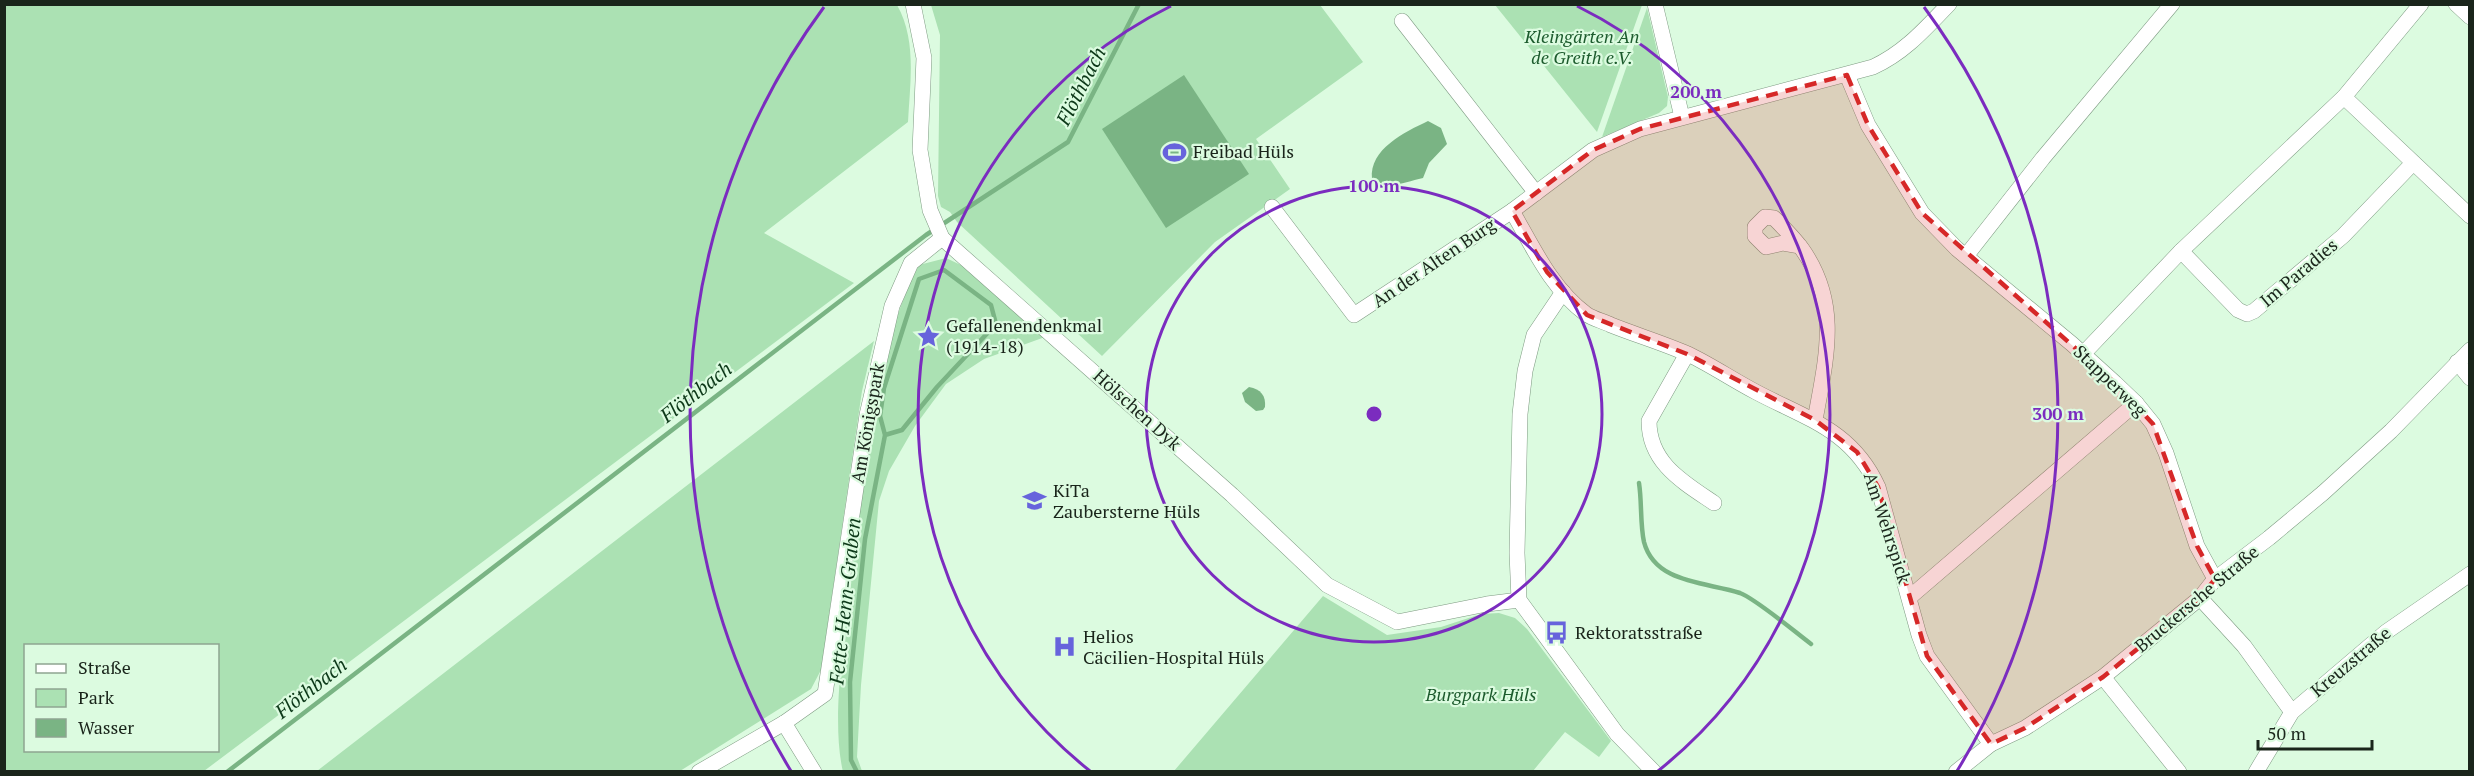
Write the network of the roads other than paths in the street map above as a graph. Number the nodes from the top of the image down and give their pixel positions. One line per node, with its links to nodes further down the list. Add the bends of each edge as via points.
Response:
1 (913, 4): 17 (street, Hölschen Dyk, via 924,58 920,150 932,219)
2 (1654, 4): 11 (street)
3 (1949, 4): 9 (street, An der Alten Burg, via 1890,59)
4 (2172, 4): 20 (street)
5 (2421, 4): 10 (street)
6 (2456, 4): 7 (street)
7 (2469, 17)
8 (1402, 21): 13 (street)
9 (1846, 75): 11 (street, An der Alten Burg); 20 (street, Stapperweg, via 1868,125 1922,213)
10 (2343, 97): 12 (street); 19 (street)
11 (1682, 117): 13 (street, An der Alten Burg, via 1640,129 1593,150)
12 (2413, 163): 16 (street); 19 (street, Im Paradies, via 2343,236 2247,314 2238,310)
13 (1536, 193): 15 (street, An der Alten Burg)
14 (1272, 207): 15 (street, An der Alten Burg, via 1354,315)
15 (1512, 211): 21 (street, Am Wehrspick)
16 (2469, 216)
17 (942, 238): 34 (street, Hölschen Dyk, via 1224,488 1327,585 1397,622); 37 (street, Am Königspark, via 911,263 892,306 867,415 825,694)
18 (1800, 246): 28 (street, via 1823,293 1828,321 1828,348)
19 (2181, 251): 24 (street)
20 (1966, 256): 24 (street, Stapperweg)
21 (1563, 292): 23 (street, Am Wehrspick, via 1587,315); 34 (street, via 1534,335 1526,371 1520,414)
22 (2469, 350): 25 (street, Bruckersche Straße)
23 (1687, 354): 28 (street, Am Wehrspick); 29 (street, via 1649,421 1649,430 1670,472)
24 (2083, 354): 27 (street, Stapperweg)
25 (2457, 362): 26 (street); 31 (street, Bruckersche Straße, via 2324,493)
26 (2469, 378)
27 (2136, 403): 31 (street, Stapperweg, via 2153,424 2197,546); 32 (street)
28 (1815, 420): 32 (street, Am Wehrspick, via 1839,435 1870,470)
29 (1714, 503)
30 (2469, 574): 36 (street, Kreuzstraße, via 2386,632)
31 (2215, 579): 33 (street, Bruckersche Straße)
32 (1910, 597): 38 (street, Am Wehrspick, via 1928,656)
33 (2200, 598): 35 (street, Bruckersche Straße); 36 (street, via 2244,645)
34 (1519, 600): 41 (street, via 1617,734)
35 (2103, 677): 38 (street, Bruckersche Straße, via 2042,718); 43 (street)
36 (2292, 712): 44 (street, Kreuzstraße)
37 (784, 723): 39 (street, Am Königspark); 40 (street)
38 (1991, 744): 42 (street, Bruckersche Straße)
39 (699, 771)
40 (814, 771)
41 (1654, 771)
42 (1956, 771)
43 (2179, 771)
44 (2256, 771)

